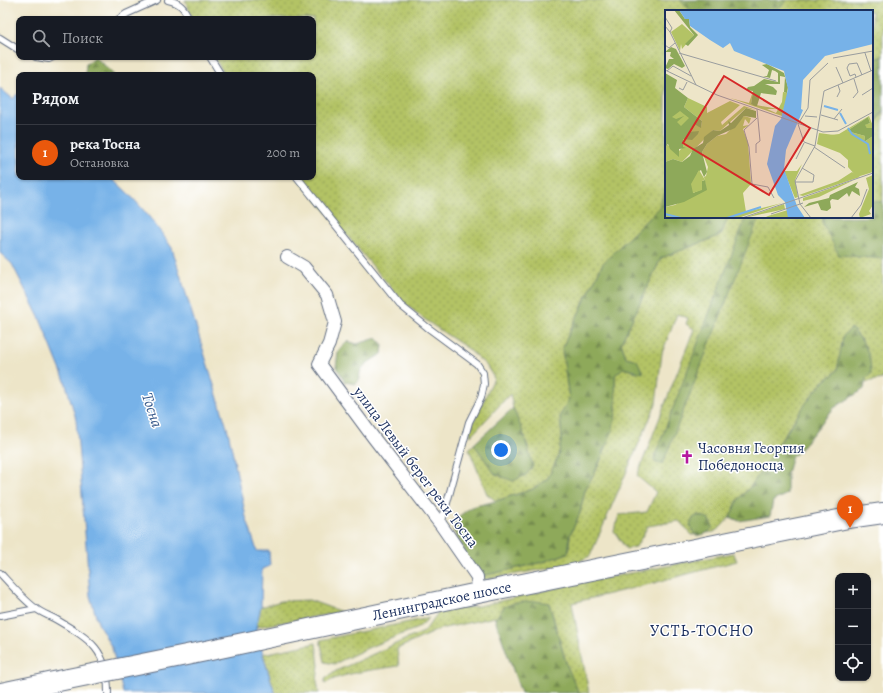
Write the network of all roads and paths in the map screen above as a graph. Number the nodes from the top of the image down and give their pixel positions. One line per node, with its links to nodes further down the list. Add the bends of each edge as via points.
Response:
1 (157, 0): 3 (lane)
2 (168, 0): 4 (lane, via 178,3)
3 (123, 16)
4 (188, 16)
5 (0, 38): 6 (lane)
6 (16, 48)
7 (212, 60): 8 (lane)
8 (219, 72)
9 (299, 180): 12 (lane, via 400,305 477,364 483,373 484,384 469,422)
10 (287, 257): 12 (street, улица Левый берег реки Тосна, via 304,267 327,295 335,322 319,364)
11 (883, 513): 14 (main road, Ленинградское шоссе)
12 (441, 524): 14 (street, улица Левый берег реки Тосна, via 477,577)
13 (0, 573): 15 (lane)
14 (478, 592): 17 (main road, Ленинградское шоссе, bridge)
15 (36, 609): 16 (lane); 18 (lane, via 82,634 95,646 104,662)
16 (0, 616)
17 (1, 693)
18 (108, 693)

